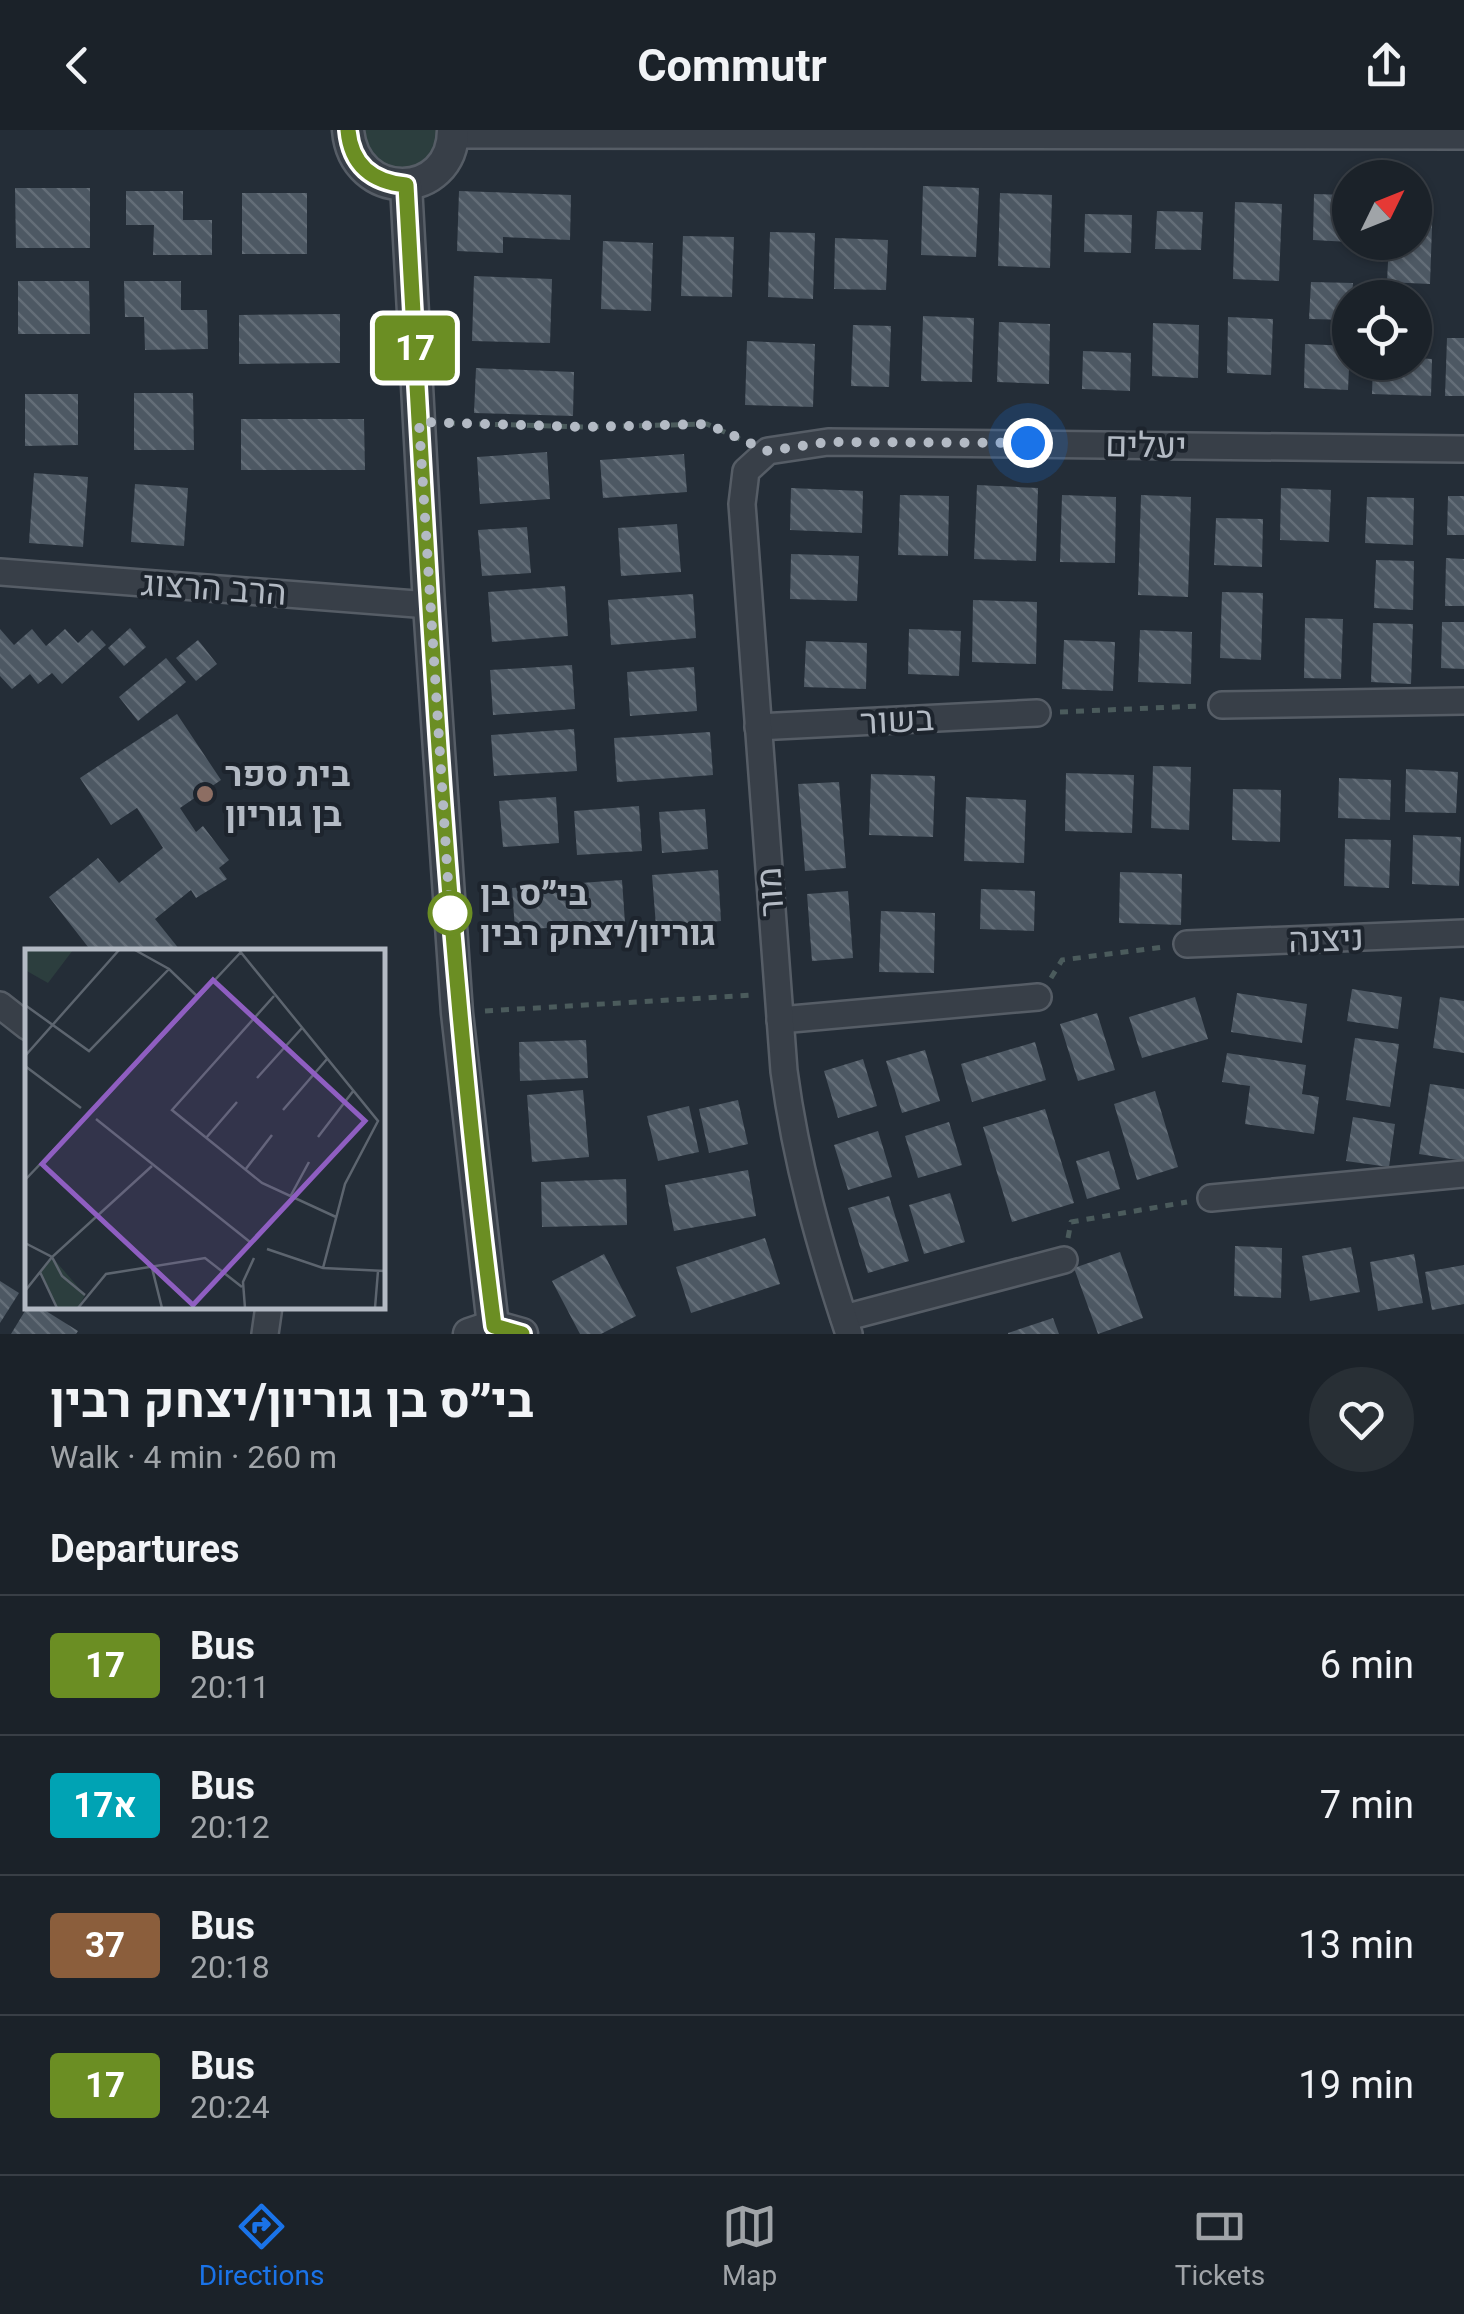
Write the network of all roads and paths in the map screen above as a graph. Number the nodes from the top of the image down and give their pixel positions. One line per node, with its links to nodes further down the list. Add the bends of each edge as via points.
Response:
1 (348, 130): 5 (street, via 349,146 370,175)
2 (454, 133): 3 (street); 5 (street, via 439,169)
3 (1329, 133): 4 (street)
4 (1464, 136)
5 (406, 185): 6 (street)
6 (419, 422): 8 (path, via 707,424); 10 (street)
7 (1464, 449): 8 (street, יעלים, via 828,442)
8 (768, 451): 14 (street, מור, via 746,471 742,504)
9 (0, 572): 10 (street, הרב הרצוג)
10 (429, 605): 20 (street)
11 (1464, 701): 12 (street)
12 (1222, 705): 13 (path)
13 (1037, 713): 14 (street, בשור)
14 (758, 726): 17 (street, מור)
15 (1464, 934): 16 (street, ניצנה)
16 (1188, 944): 18 (path, via 1062,960)
17 (778, 994): 20 (path); 21 (street, מור)
18 (1038, 997): 21 (street)
19 (0, 1006): 22 (street)
20 (458, 1013): 28 (street)
21 (780, 1020): 27 (street, מור, via 794,1143)
22 (25, 1025)
23 (1464, 1174): 24 (street)
24 (1212, 1198): 25 (path, via 1072,1222)
25 (1064, 1260): 27 (street)
26 (269, 1309): 29 (street)
27 (846, 1326)
28 (495, 1332)
29 (265, 1334)

